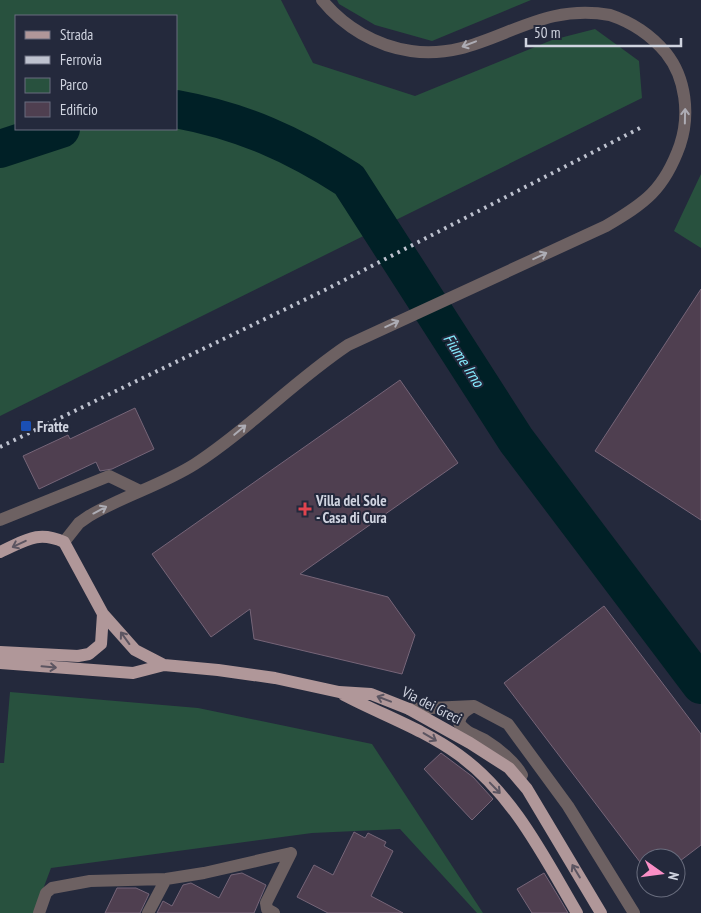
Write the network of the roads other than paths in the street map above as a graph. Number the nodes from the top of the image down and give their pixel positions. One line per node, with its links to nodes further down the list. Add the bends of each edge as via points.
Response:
1 (322, 0): 2 (street, one-way to 1, via 193,466 213,452 316,367 348,345 606,226 651,197 673,163 685,123 681,81 673,62 662,48 626,20 582,8 559,10 453,50 433,53 395,48 370,38 335,16)
2 (140, 491): 3 (street, via 109,476); 4 (street, one-way to 2, via 84,519)
3 (0, 520)
4 (64, 542): 5 (main road, one-way to 5, via 54,537 32,536); 6 (main road, Via dei Greci)
5 (0, 552)
6 (103, 614): 7 (main road, via 101,644 88,654 65,657); 9 (main road, Via dei Greci, one-way to 6, via 135,650)
7 (0, 652)
8 (0, 663): 9 (main road, Via dei Greci, one-way to 9, via 133,673)
9 (164, 666): 10 (main road, Via dei Greci, via 254,675)
10 (339, 692): 12 (main road, Via dei Greci, one-way to 10, via 371,694); 18 (main road, one-way to 18, via 403,722 459,755 481,774 515,810)
11 (468, 706): 12 (street); 13 (street, via 459,723 511,761 521,773); 20 (street, via 508,724 531,752 573,813)
12 (409, 709): 13 (main road, Via dei Greci, via 509,768)
13 (527, 790): 19 (main road, Via dei Greci, one-way to 13)
14 (166, 878): 15 (street, via 90,881 52,888 46,893); 16 (street); 17 (street, via 204,873 291,853 266,903 267,909)
15 (39, 913)
16 (148, 913)
17 (274, 913)
18 (577, 913)
19 (601, 913)
20 (634, 913)

